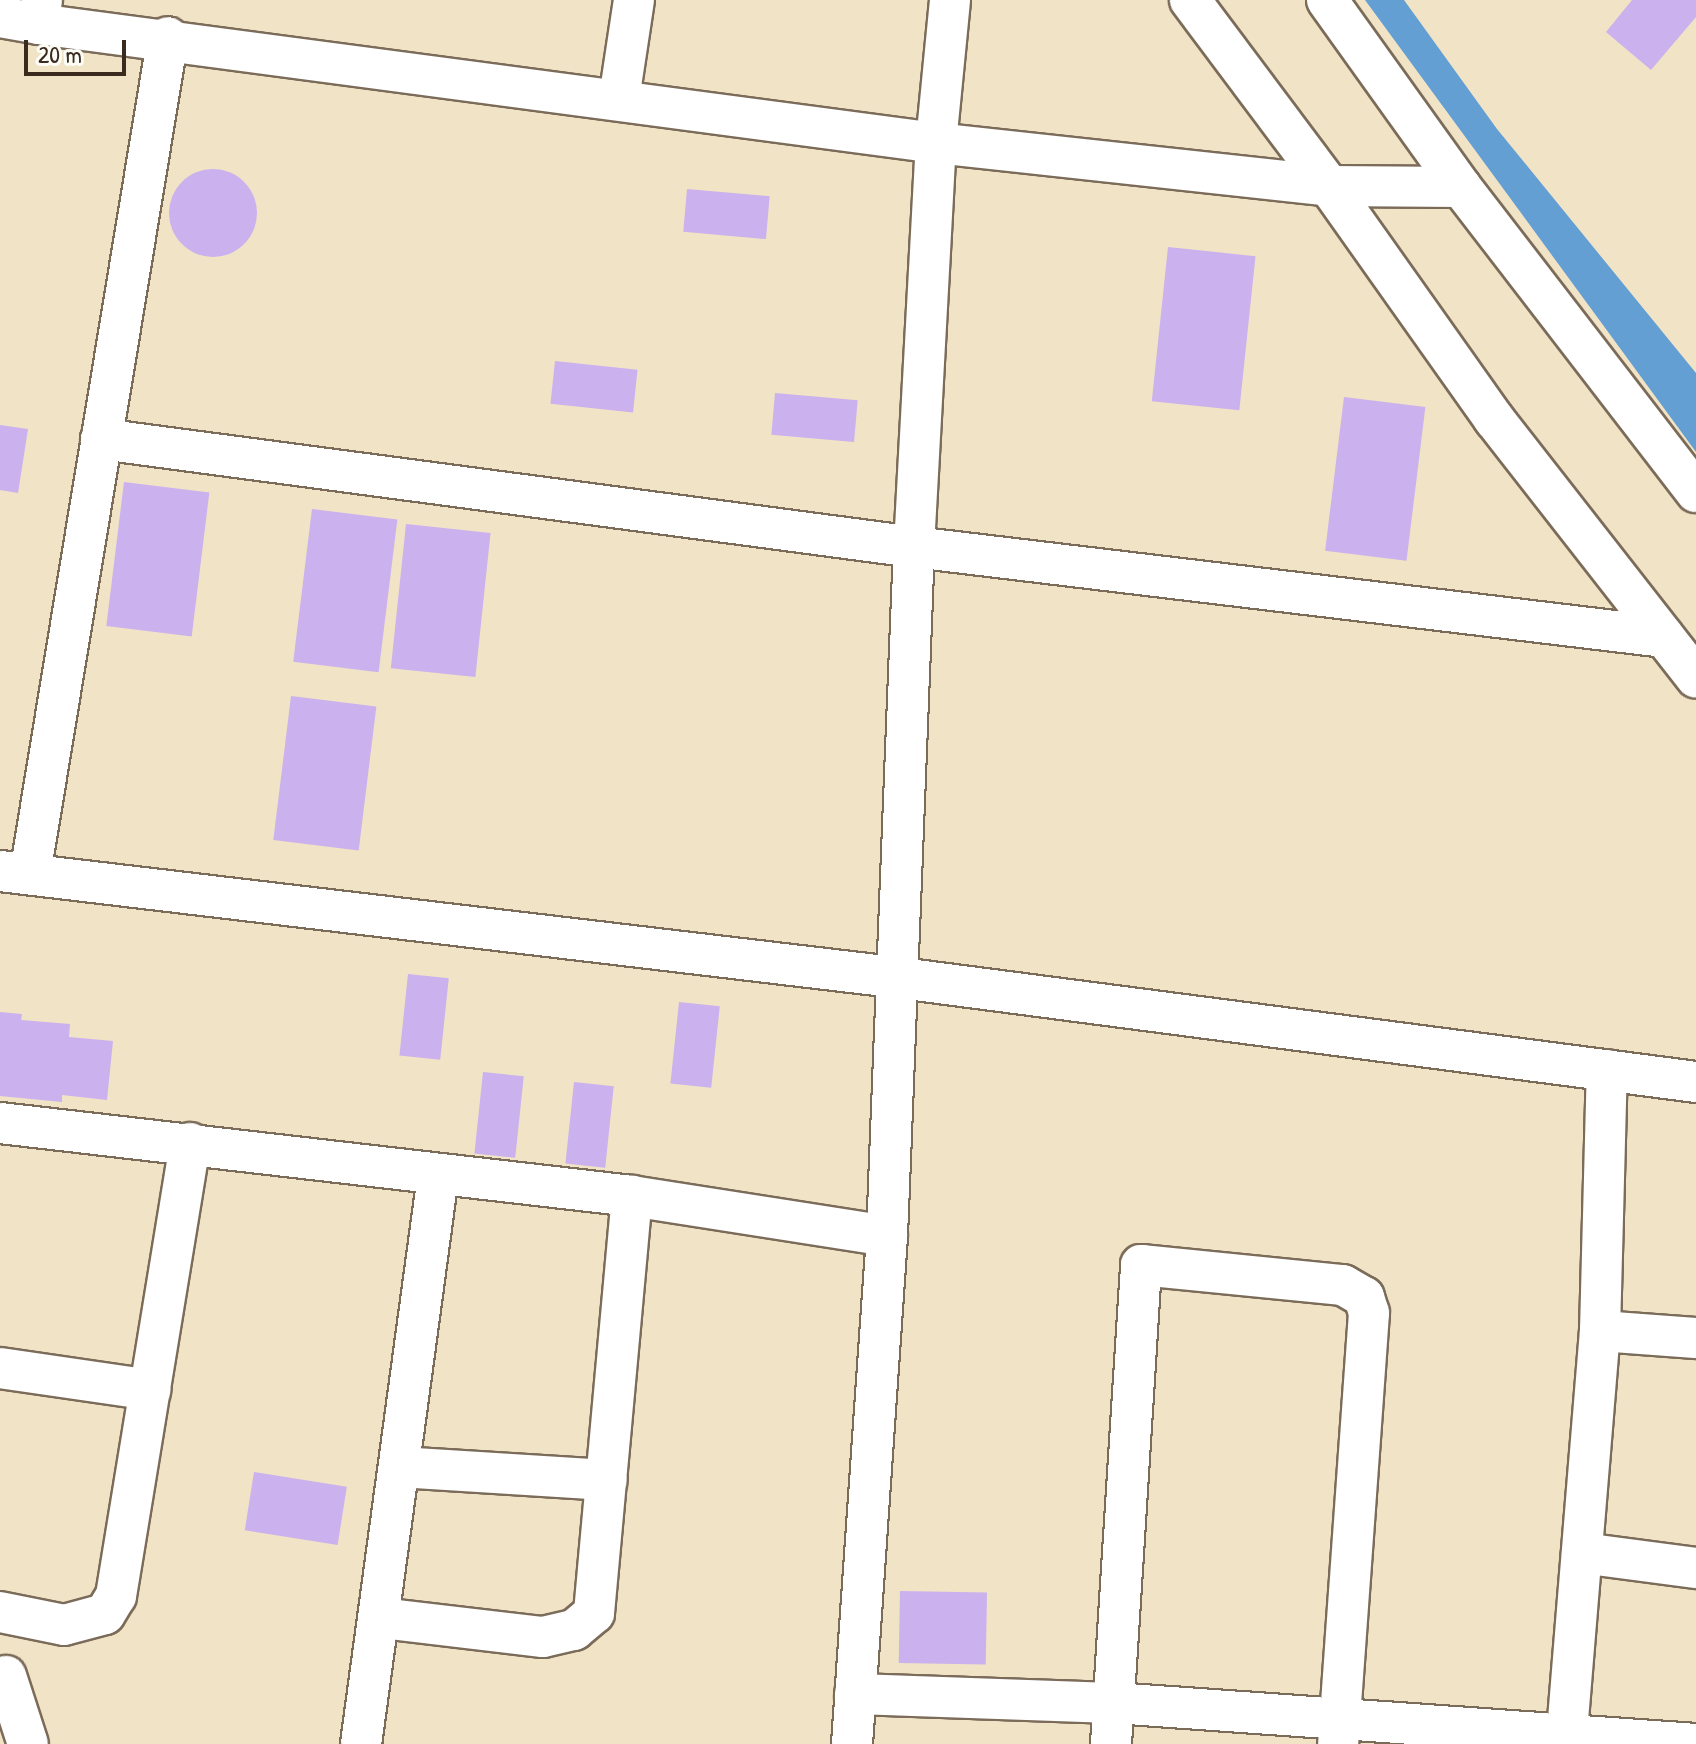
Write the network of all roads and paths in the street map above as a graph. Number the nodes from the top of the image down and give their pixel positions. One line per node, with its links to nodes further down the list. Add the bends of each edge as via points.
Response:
1 (634, 0): 7 (street)
2 (950, 0): 8 (street)
3 (1190, 0): 9 (street)
4 (1327, 0): 10 (street)
5 (27, 14): 6 (street)
6 (168, 37): 7 (street); 11 (street)
7 (619, 99): 8 (street)
8 (936, 143): 9 (street); 13 (street)
9 (1329, 186): 10 (street); 14 (street, via 1494,419)
10 (1461, 187): 12 (street)
11 (101, 439): 13 (street); 16 (street)
12 (1696, 492)
13 (914, 547): 14 (street); 17 (street)
14 (1664, 637): 15 (street)
15 (1696, 678)
16 (15, 872): 17 (street)
17 (893, 977): 18 (street); 24 (street)
18 (1607, 1070): 19 (street); 25 (street)
19 (1696, 1082)
20 (0, 1123): 21 (street)
21 (190, 1143): 22 (street); 28 (street)
22 (438, 1176): 23 (street); 29 (street)
23 (632, 1196): 24 (street); 30 (street)
24 (887, 1236): 36 (street)
25 (1600, 1331): 26 (street); 31 (street)
26 (1696, 1338)
27 (0, 1368): 28 (street)
28 (150, 1390): 33 (street, via 116,1596 105,1614 64,1625)
29 (399, 1467): 30 (street); 34 (street)
30 (607, 1480): 34 (street, via 594,1613 574,1630 543,1637)
31 (1582, 1553): 32 (street); 39 (street)
32 (1696, 1568)
33 (0, 1612)
34 (381, 1618): 41 (street)
35 (6, 1676): 40 (street)
36 (855, 1694): 37 (street); 42 (street)
37 (1114, 1703): 38 (street); 38 (street, via 1141,1265 1343,1285 1364,1297 1369,1313); 43 (street)
38 (1338, 1734): 39 (street)
39 (1566, 1739): 44 (street)
40 (28, 1744)
41 (361, 1744)
42 (852, 1744)
43 (1111, 1744)
44 (1696, 1744)

